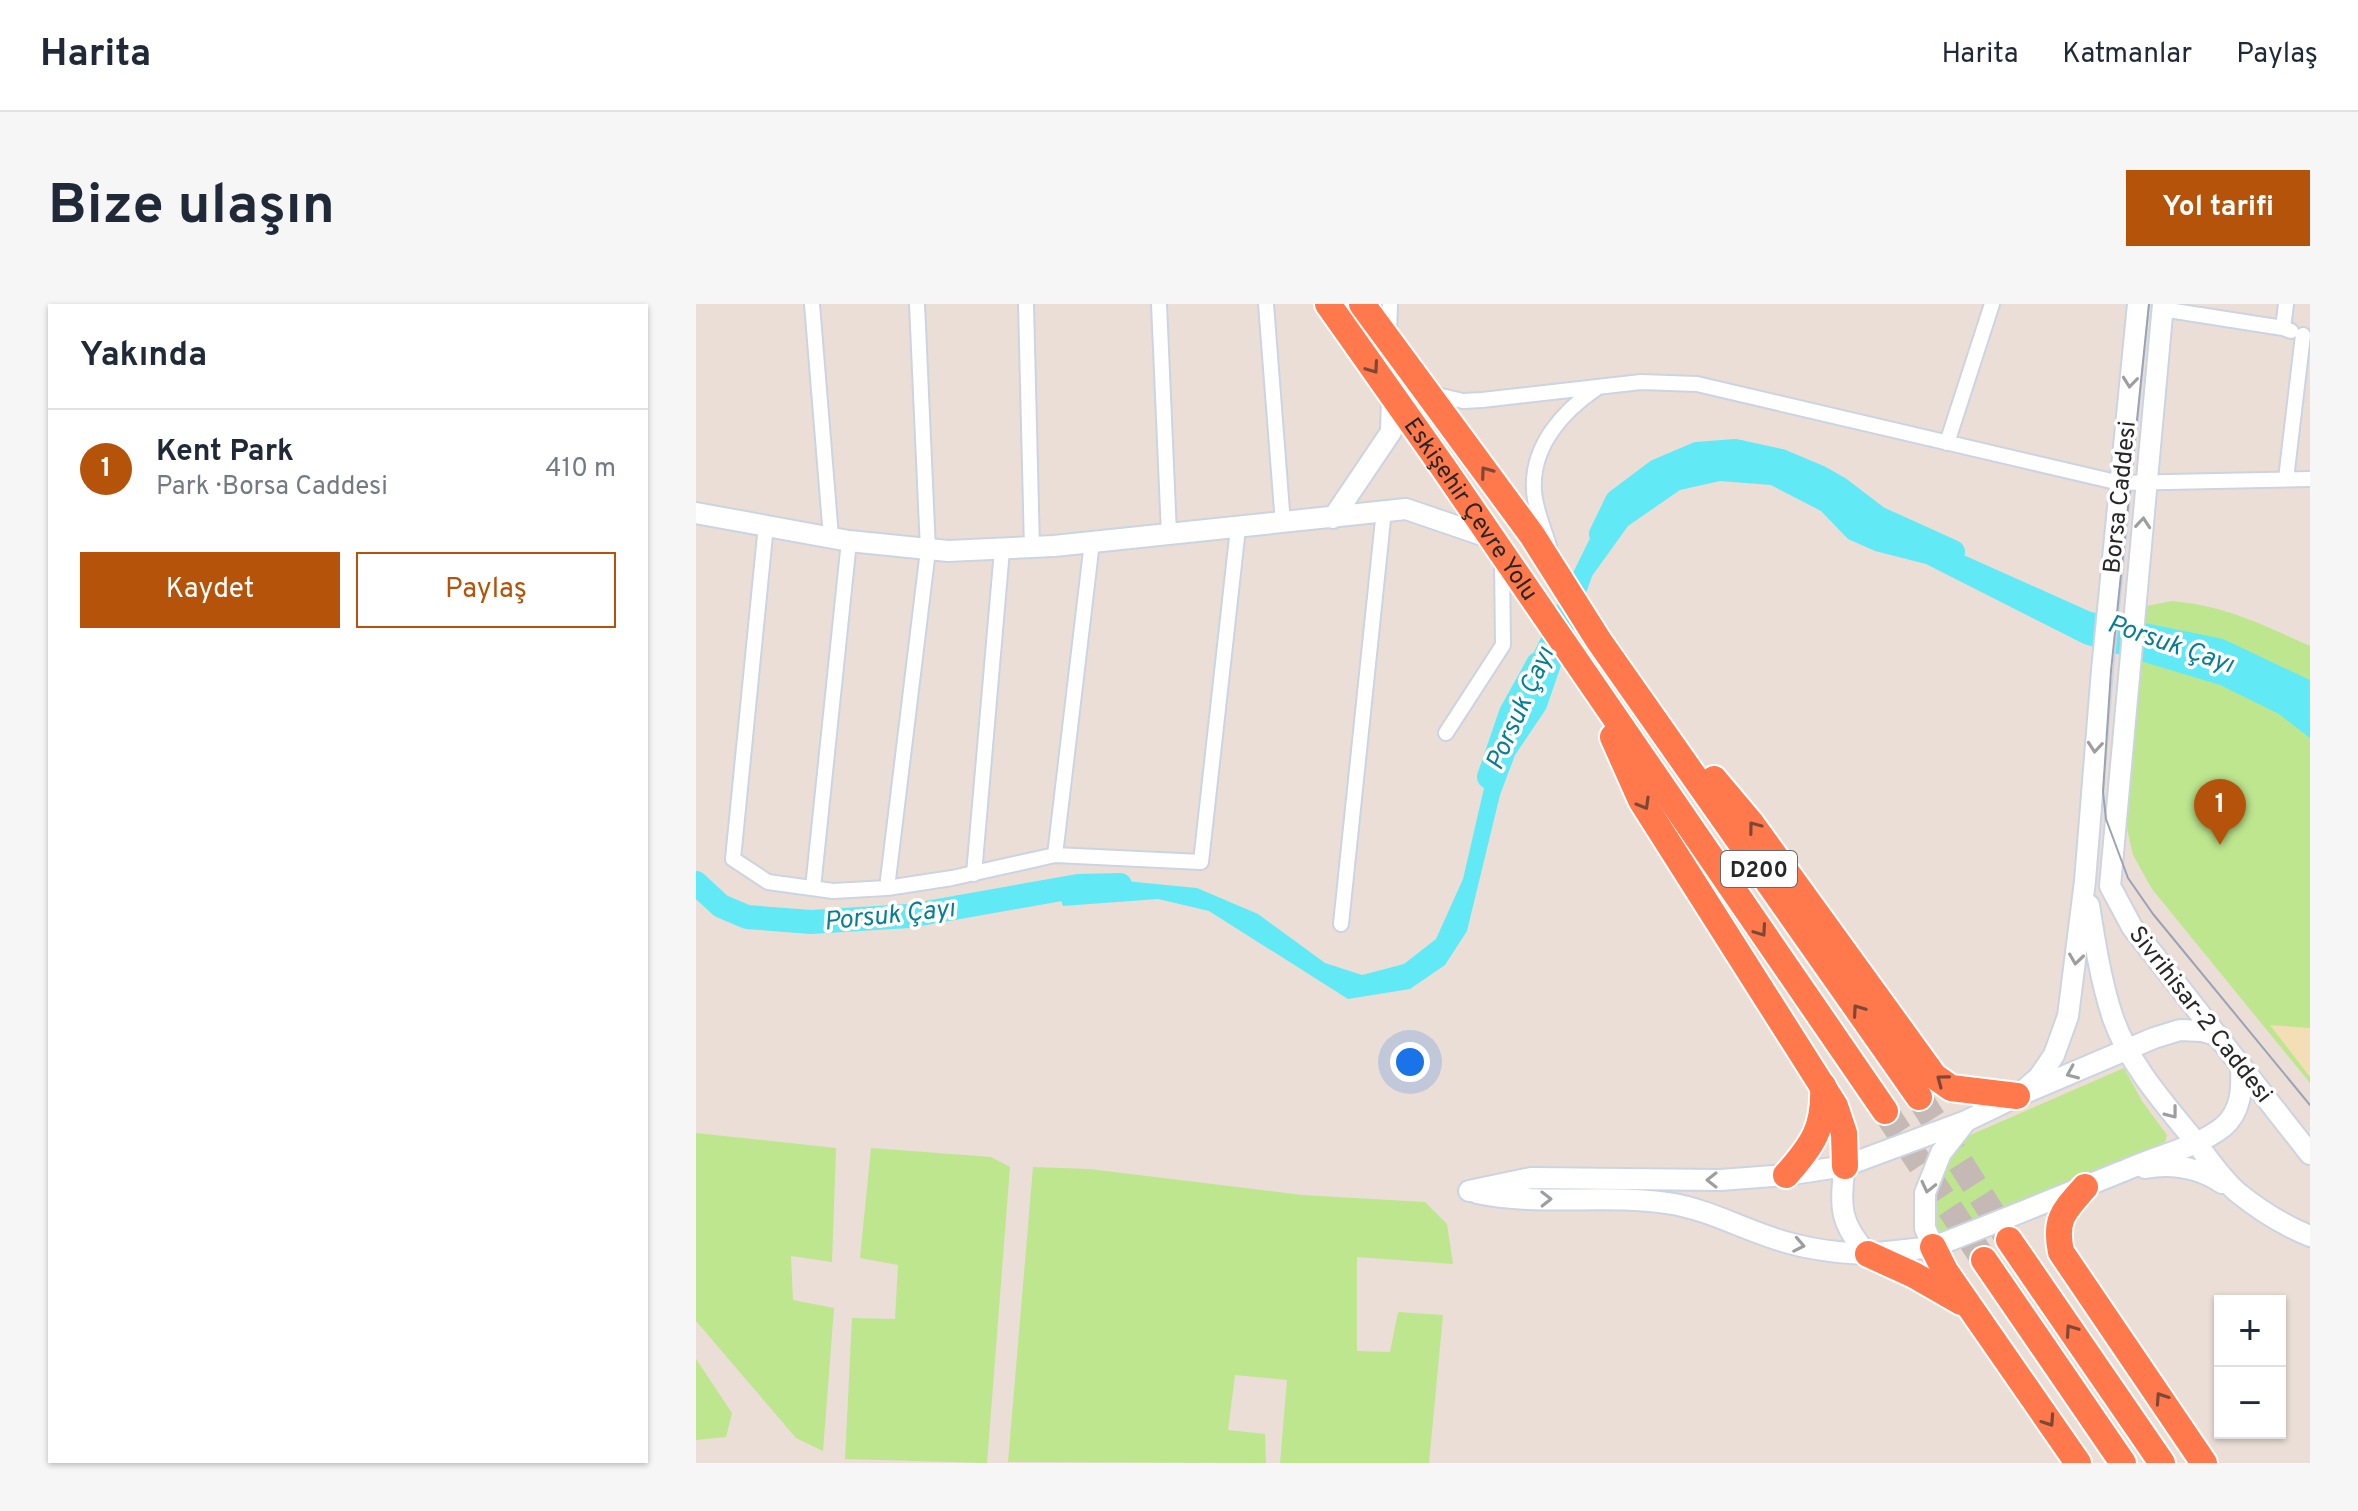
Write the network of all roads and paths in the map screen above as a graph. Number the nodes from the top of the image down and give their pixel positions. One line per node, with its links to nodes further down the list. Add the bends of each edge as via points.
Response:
1 (812, 304): 31 (street)
2 (917, 304): 35 (street)
3 (1026, 304): 34 (street)
4 (1159, 304): 30 (street)
5 (1266, 304): 27 (street)
6 (1328, 304): 18 (highway, Eskişehir Çevre Yolu / D200, one-way to 18)
7 (1362, 304): 15 (highway, Eskişehir Çevre Yolu / D200)
8 (1390, 304): 15 (street)
9 (1992, 304): 19 (street)
10 (2138, 304): 22 (main road, Borsa Caddesi, one-way to 22)
11 (2286, 304): 13 (street)
12 (2162, 306): 13 (street); 23 (main road, Borsa Caddesi)
13 (2283, 328): 14 (street)
14 (2306, 336): 20 (street)
15 (1389, 344): 17 (highway, Eskişehir Çevre Yolu / D200)
16 (1600, 386): 17 (street, via 1463,401); 19 (street, via 1697,384); 37 (street, via 1554,426 1537,465 1534,490)
17 (1427, 392): 37 (highway, Eskişehir Çevre Yolu / D200, one-way to 17)
18 (1392, 395): 26 (main road, via 1391,432); 33 (highway, Eskişehir Çevre Yolu / D200)
19 (1947, 443): 22 (street)
20 (2286, 479): 21 (street); 23 (street)
21 (2310, 479)
22 (2120, 483): 23 (street); 44 (main road, Borsa Caddesi, one-way to 44)
23 (2146, 484): 42 (main road, Borsa Caddesi, one-way to 23)
24 (1384, 510): 26 (main road); 33 (main road, via 1406,509); 47 (street)
25 (696, 513): 28 (main road)
26 (1333, 518): 27 (main road)
27 (1283, 524): 29 (main road)
28 (766, 525): 31 (main road); 45 (street, via 733,859 768,882)
29 (1238, 528): 30 (main road); 41 (street, via 1201,862)
30 (1169, 534): 32 (main road)
31 (840, 539): 35 (main road); 45 (street)
32 (1092, 542): 34 (main road); 41 (street)
33 (1496, 545): 39 (highway, Eskişehir Çevre Yolu / D200); 40 (street, via 1503,645)
34 (1032, 548): 36 (main road)
35 (928, 550): 36 (main road); 46 (street)
36 (1002, 550): 43 (street)
37 (1559, 576): 38 (highway, Eskişehir Çevre Yolu / D200)
38 (1599, 641): 52 (highway, one-way to 38, via 1951,1088 1934,1076 1751,823); 53 (highway, Eskişehir Çevre Yolu / D200, one-way to 38)
39 (1589, 682): 51 (highway, one-way to 51, via 1641,800); 54 (highway, Eskişehir Çevre Yolu / D200, one-way to 54)
40 (1446, 733)
41 (1055, 855): 43 (street)
42 (2111, 866): 48 (main road, Sivrihisar-2 Caddesi, via 2110,886 2132,927)
43 (974, 874): 46 (street)
44 (2085, 881): 49 (main road, via 2098,961); 52 (main road, one-way to 52, via 2068,1016 2054,1055)
45 (813, 888): 46 (street)
46 (887, 888)
47 (1341, 924)
48 (2219, 1036): 49 (main road, via 2180,1030); 50 (main road, Sivrihisar-2 Caddesi)
49 (2127, 1050): 52 (main road, one-way to 52); 56 (main road, one-way to 56)
50 (2241, 1065): 56 (main road, via 2237,1110 2223,1127); 57 (main road, Sivrihisar-2 Caddesi)
51 (1823, 1086): 58 (highway, via 1844,1133); 60 (highway, via 1818,1132)
52 (2017, 1096): 55 (main road)
53 (1919, 1097)
54 (1885, 1111)
55 (1966, 1121): 58 (main road); 65 (main road, one-way to 65, via 1941,1153 1925,1193 1925,1228)
56 (2195, 1142): 59 (main road); 62 (main road)
57 (2310, 1154)
58 (1845, 1166): 60 (main road); 66 (main road, via 1844,1221)
59 (2122, 1171): 61 (main road); 62 (main road, via 2185,1168)
60 (1786, 1175): 66 (main road, one-way to 66, via 1720,1180 1531,1178 1469,1191 1509,1200 1668,1203 1788,1243)
61 (2085, 1187): 65 (main road); 72 (highway, one-way to 61, via 2061,1252 2057,1233 2062,1214)
62 (2238, 1192): 63 (main road)
63 (2310, 1236)
64 (2009, 1240): 71 (highway, one-way to 64)
65 (1933, 1247): 66 (main road); 68 (highway)
66 (1868, 1254): 68 (highway)
67 (1984, 1260): 70 (highway)
68 (1974, 1310): 69 (highway, one-way to 69)
69 (2078, 1463)
70 (2123, 1463)
71 (2162, 1463)
72 (2204, 1463)

